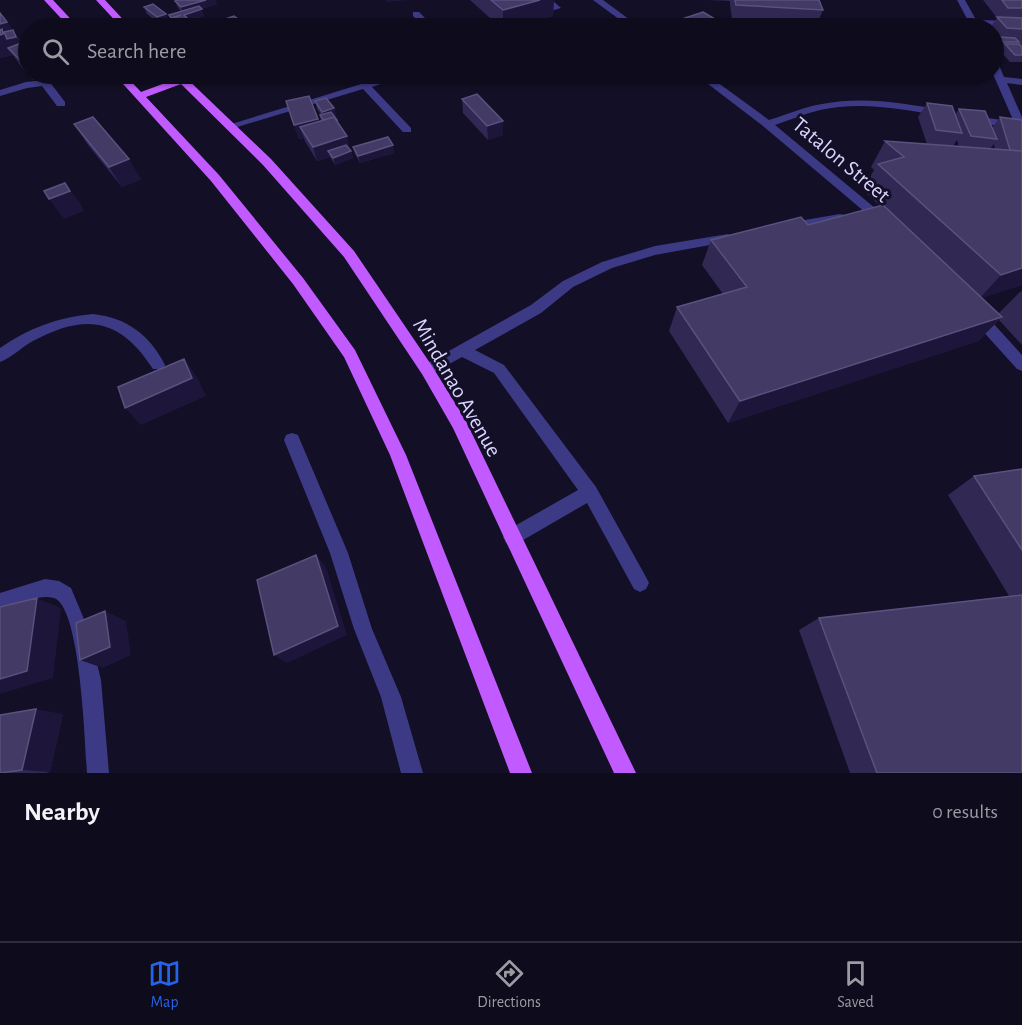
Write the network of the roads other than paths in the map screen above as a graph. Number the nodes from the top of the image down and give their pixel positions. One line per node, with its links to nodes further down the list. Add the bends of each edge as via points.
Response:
1 (48, 0): 8 (main road)
2 (100, 0): 9 (main road)
3 (546, 0): 6 (street)
4 (597, 0): 11 (street)
5 (961, 0): 12 (street)
6 (557, 8)
7 (416, 14): 10 (street)
8 (65, 18)
9 (117, 18)
10 (420, 18)
11 (622, 18)
12 (970, 18)
13 (1022, 24): 14 (street)
14 (1004, 25)
15 (1004, 80): 16 (street)
16 (1022, 82)
17 (36, 84): 26 (street)
18 (46, 84): 28 (street)
19 (129, 84): 27 (main road)
20 (165, 84): 27 (main road)
21 (187, 84): 30 (main road, Mindanao Avenue)
22 (368, 84): 25 (street)
23 (713, 84): 29 (street, Tatalon Street)
24 (1002, 84): 31 (street)
25 (365, 85): 30 (street); 32 (street)
26 (0, 93)
27 (141, 95): 50 (main road, via 223,188 298,281 350,354 398,455)
28 (61, 104)
29 (767, 124): 31 (street, via 821,107 859,104 921,109); 33 (street, Tatalon Street)
30 (230, 126): 42 (main road, Mindanao Avenue, via 350,254)
31 (1022, 127)
32 (406, 130)
33 (873, 212): 34 (street); 35 (street, Tatalon Street)
34 (772, 230)
35 (895, 233)
36 (739, 237): 38 (street, via 655,251 607,265 568,284 536,309)
37 (967, 306): 41 (street)
38 (462, 351): 42 (street); 44 (street, via 499,369)
39 (0, 356): 40 (street, via 43,330 74,321 104,321 123,326 142,340)
40 (158, 365)
41 (1022, 366)
42 (427, 370): 45 (main road, Mindanao Avenue, via 459,424)
43 (292, 440): 49 (street, via 339,553 363,629 391,698)
44 (590, 492): 45 (street); 46 (street)
45 (512, 537): 51 (main road, Mindanao Avenue)
46 (640, 583)
47 (0, 602): 48 (street, via 39,590 59,590 67,596 91,677)
48 (98, 773)
49 (412, 773)
50 (521, 773)
51 (625, 773)

